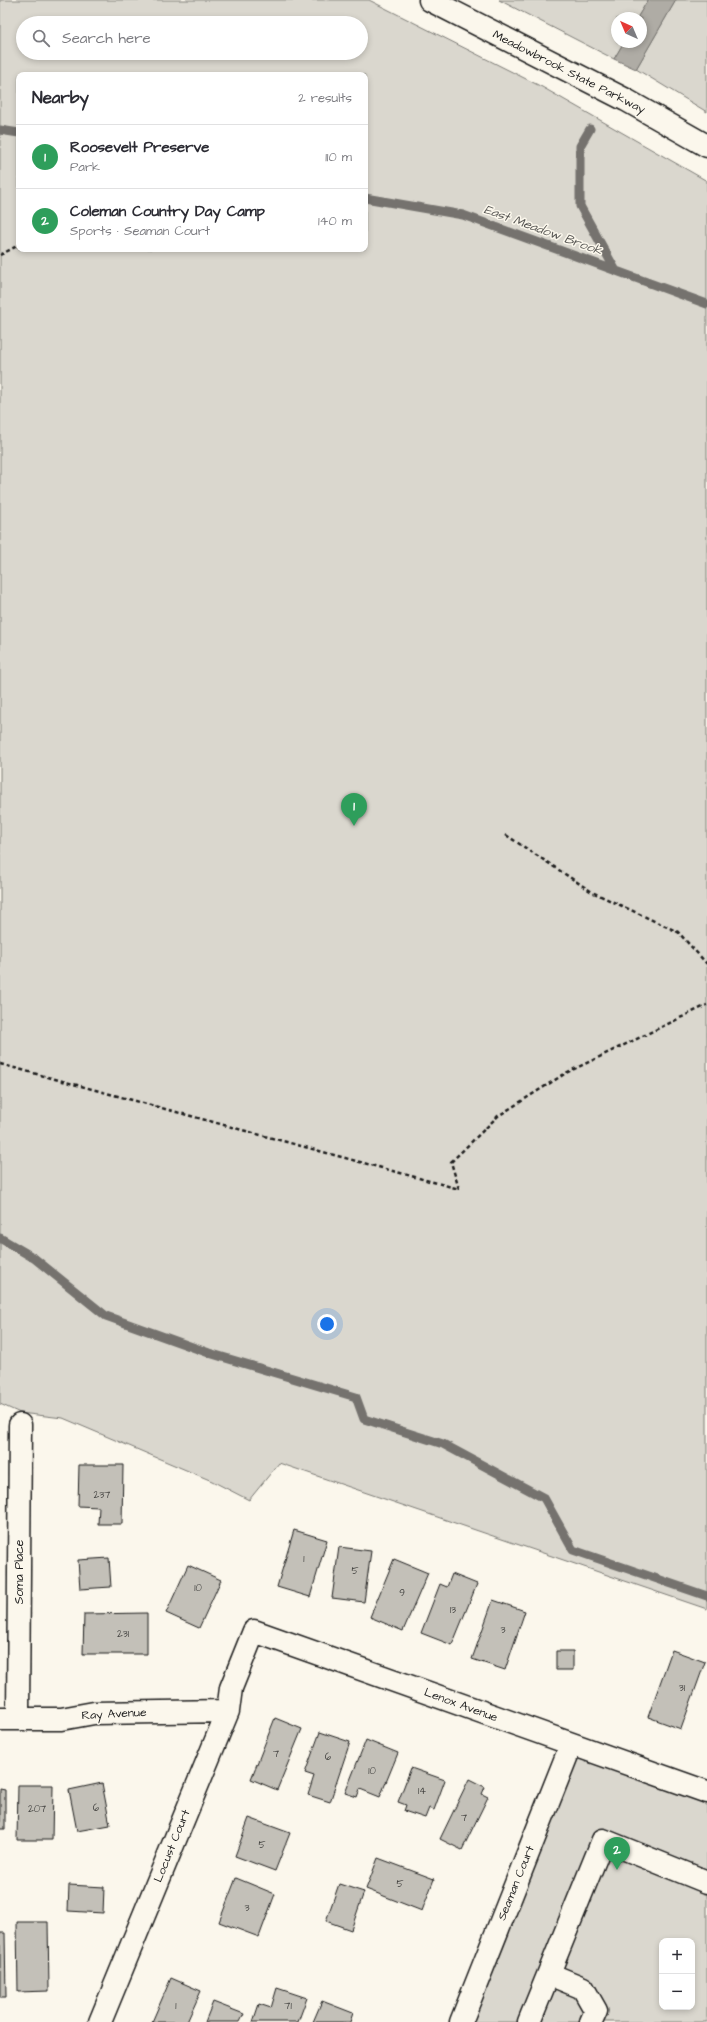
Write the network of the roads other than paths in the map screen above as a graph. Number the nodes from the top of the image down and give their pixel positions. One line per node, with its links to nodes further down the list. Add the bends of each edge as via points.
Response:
1 (430, 0): 2 (main road, Meadowbrook State Parkway, via 626,100)
2 (707, 146)
3 (20, 1425): 6 (main road, Soma Place)
4 (239, 1668): 5 (main road, Locust Court, via 231,1688); 7 (main road, Lenox Avenue, via 254,1631)
5 (228, 1712): 6 (main road, Ray Avenue, via 94,1713 61,1719); 11 (main road, Locust Court)
6 (9, 1719)
7 (571, 1744): 8 (main road, Lenox Avenue); 12 (main road, Seaman Court)
8 (707, 1792)
9 (707, 1882): 10 (main road, via 603,1840)
10 (549, 1974): 13 (main road); 14 (main road, via 583,1988 596,2011)
11 (100, 2022)
12 (461, 2022)
13 (529, 2022)
14 (591, 2022)

